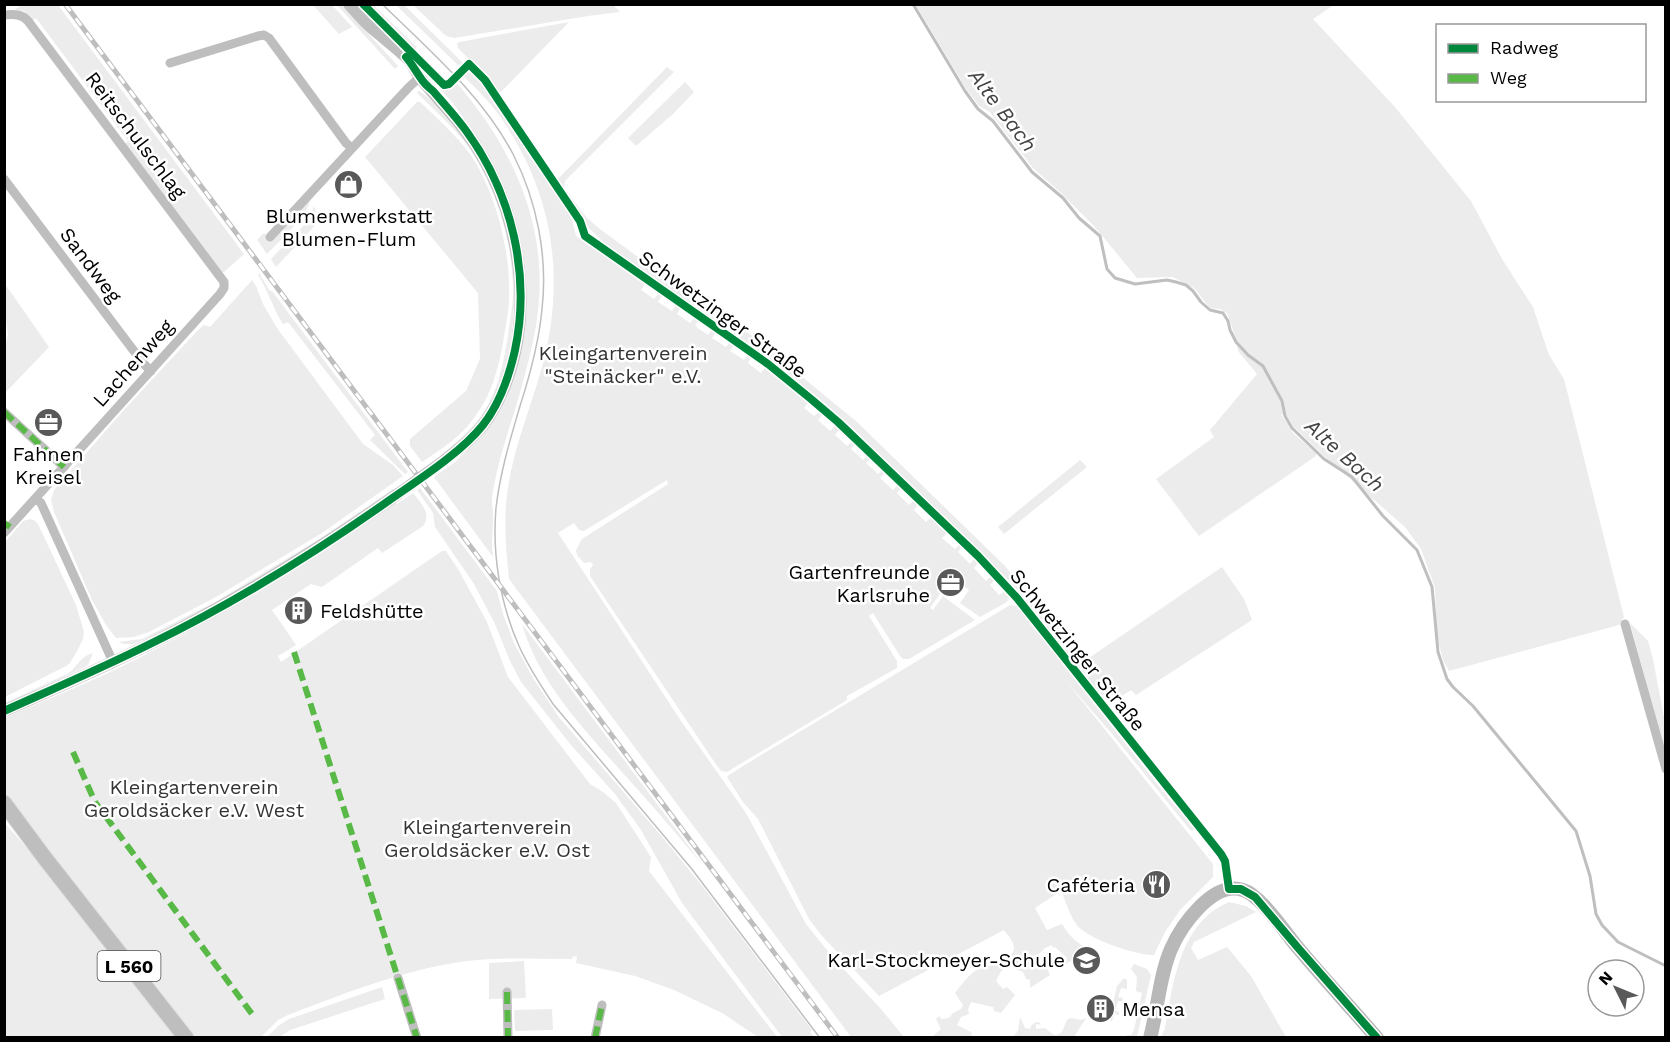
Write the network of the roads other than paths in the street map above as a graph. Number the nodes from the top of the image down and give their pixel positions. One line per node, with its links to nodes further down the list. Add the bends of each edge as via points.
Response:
1 (349, 4): 4 (street, via 402,66)
2 (4, 15): 9 (street, Reitschulschlag, via 25,17)
3 (170, 63): 5 (street, via 264,35)
4 (420, 77): 5 (street); 16 (street, bridge, via 461,124 488,166 511,224 519,271 518,327 505,385 495,406 464,445 327,543 184,627)
5 (352, 148): 8 (street)
6 (4, 179): 10 (street, Sandweg)
7 (585, 236): 22 (street, Schwetzinger Straße, via 774,368 838,422 982,560 1017,598 1221,854)
8 (270, 237)
9 (224, 282): 10 (street, Lachenweg, via 220,294)
10 (151, 370): 12 (street, Lachenweg)
11 (4, 412): 12 (street)
12 (64, 467): 13 (street, Lachenweg)
13 (36, 499): 14 (street, Lachenweg); 16 (street)
14 (6, 528)
15 (1625, 624): 18 (street)
16 (112, 662): 17 (street)
17 (4, 711)
18 (1665, 770)
19 (4, 803): 21 (main road, L 560)
20 (4, 815): 21 (main road, L 560)
21 (44, 857): 26 (main road, L 560)
22 (1229, 889): 30 (main road, via 1202,905 1170,951); 31 (main road, via 1241,889 1256,897)
23 (398, 978): 27 (street)
24 (507, 992): 28 (street)
25 (602, 1005): 29 (street)
26 (186, 1038)
27 (417, 1038)
28 (508, 1038)
29 (595, 1038)
30 (1150, 1038)
31 (1377, 1038)

